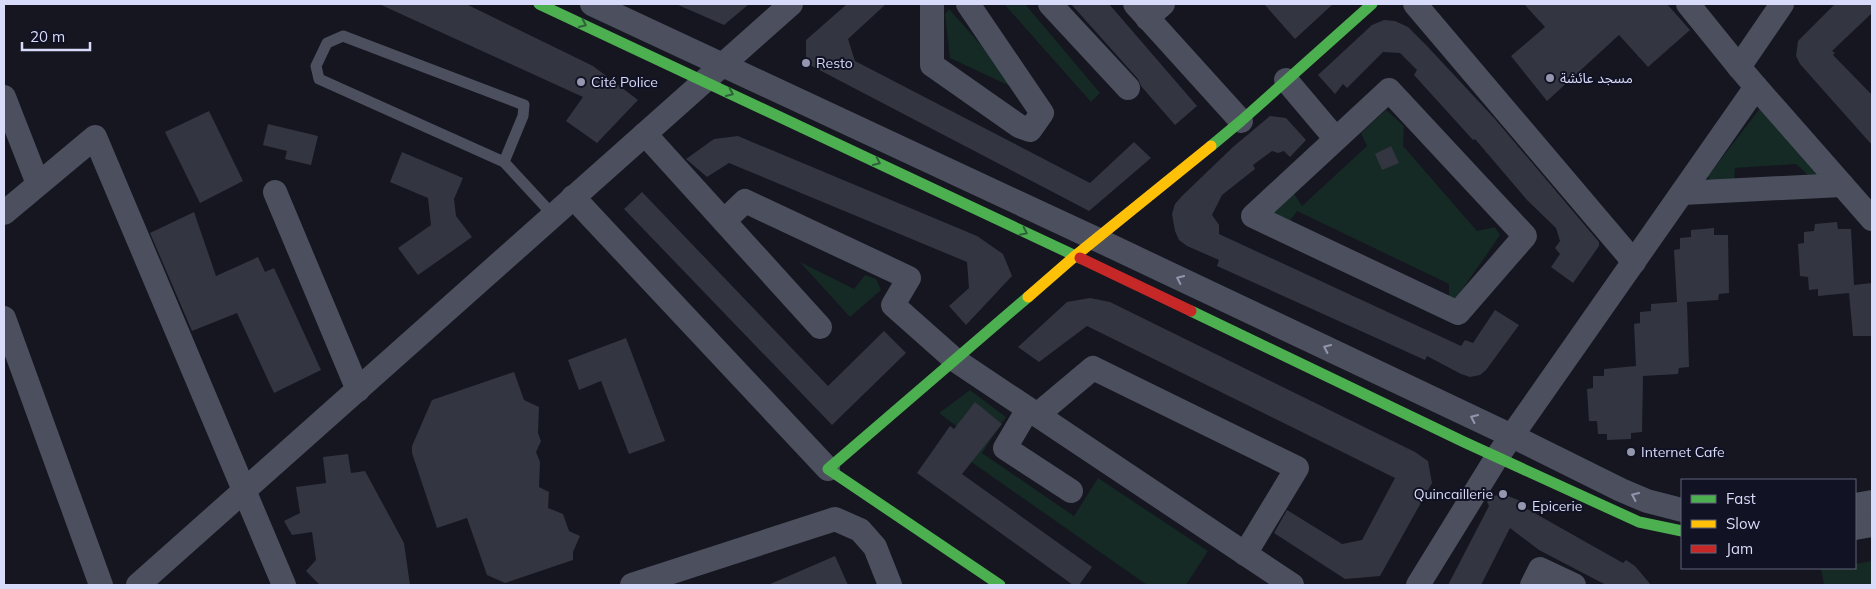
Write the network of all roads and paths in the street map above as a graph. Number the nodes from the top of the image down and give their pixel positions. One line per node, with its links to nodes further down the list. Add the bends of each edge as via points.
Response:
1 (539, 4): 15 (street, one-way to 15)
2 (592, 4): 12 (street)
3 (791, 4): 12 (street)
4 (932, 4): 5 (street, via 932,65 1018,126 1030,130 1042,113)
5 (968, 4)
6 (1050, 4): 17 (street)
7 (1372, 4): 14 (street)
8 (1415, 4): 34 (street)
9 (1688, 4): 13 (street)
10 (1782, 4): 13 (street)
11 (1148, 8): 19 (street)
12 (722, 65): 15 (street); 32 (street)
13 (1738, 67): 16 (street)
14 (1286, 80): 19 (street); 21 (street)
15 (704, 81): 20 (street); 33 (street, one-way to 33)
16 (1756, 87): 24 (street); 26 (street)
17 (1128, 88)
18 (4, 97): 23 (street)
19 (1241, 121): 32 (street)
20 (645, 134): 27 (street); 31 (street)
21 (1335, 138): 21 (street, via 1389,90 1524,236 1458,313 1253,216)
22 (504, 162): 22 (lane, via 524,106 343,36 327,43 316,66 319,80); 29 (lane)
23 (38, 184): 28 (street); 43 (street, via 95,136)
24 (1842, 185): 26 (street); 30 (street)
25 (275, 192): 38 (street)
26 (1682, 193): 34 (street)
27 (573, 197): 29 (street); 42 (street)
28 (4, 213)
29 (553, 215): 38 (street)
30 (1872, 220)
31 (724, 221): 36 (street); 37 (street, via 746,201 909,278 893,305)
32 (1096, 239): 33 (street); 40 (street, one-way to 32)
33 (1075, 256): 37 (street); 41 (street)
34 (1634, 262): 40 (street)
35 (4, 318): 54 (street)
36 (820, 327)
37 (955, 360): 39 (street); 42 (street)
38 (358, 390): 43 (street)
39 (1032, 412): 44 (street, via 1005,448); 51 (street); 51 (street, via 1093,368 1297,468)
40 (1512, 436): 41 (street); 47 (street, one-way to 40, via 1647,501)
41 (1497, 457): 50 (street, via 1639,522); 60 (street)
42 (828, 468): 59 (street)
43 (245, 490): 55 (street); 56 (street)
44 (1071, 491)
45 (1872, 502): 46 (street)
46 (1856, 505)
47 (1681, 510)
48 (1872, 525): 49 (street)
49 (1856, 528)
50 (1681, 532)
51 (1244, 554): 53 (street)
52 (663, 580): 57 (street); 58 (street, via 835,519 860,530 875,547)
53 (1288, 584)
54 (101, 585)
55 (138, 585)
56 (284, 585)
57 (632, 585)
58 (890, 585)
59 (1000, 585)
60 (1418, 585)
61 (1532, 585): 62 (street, via 1540,569)
62 (1574, 585)

